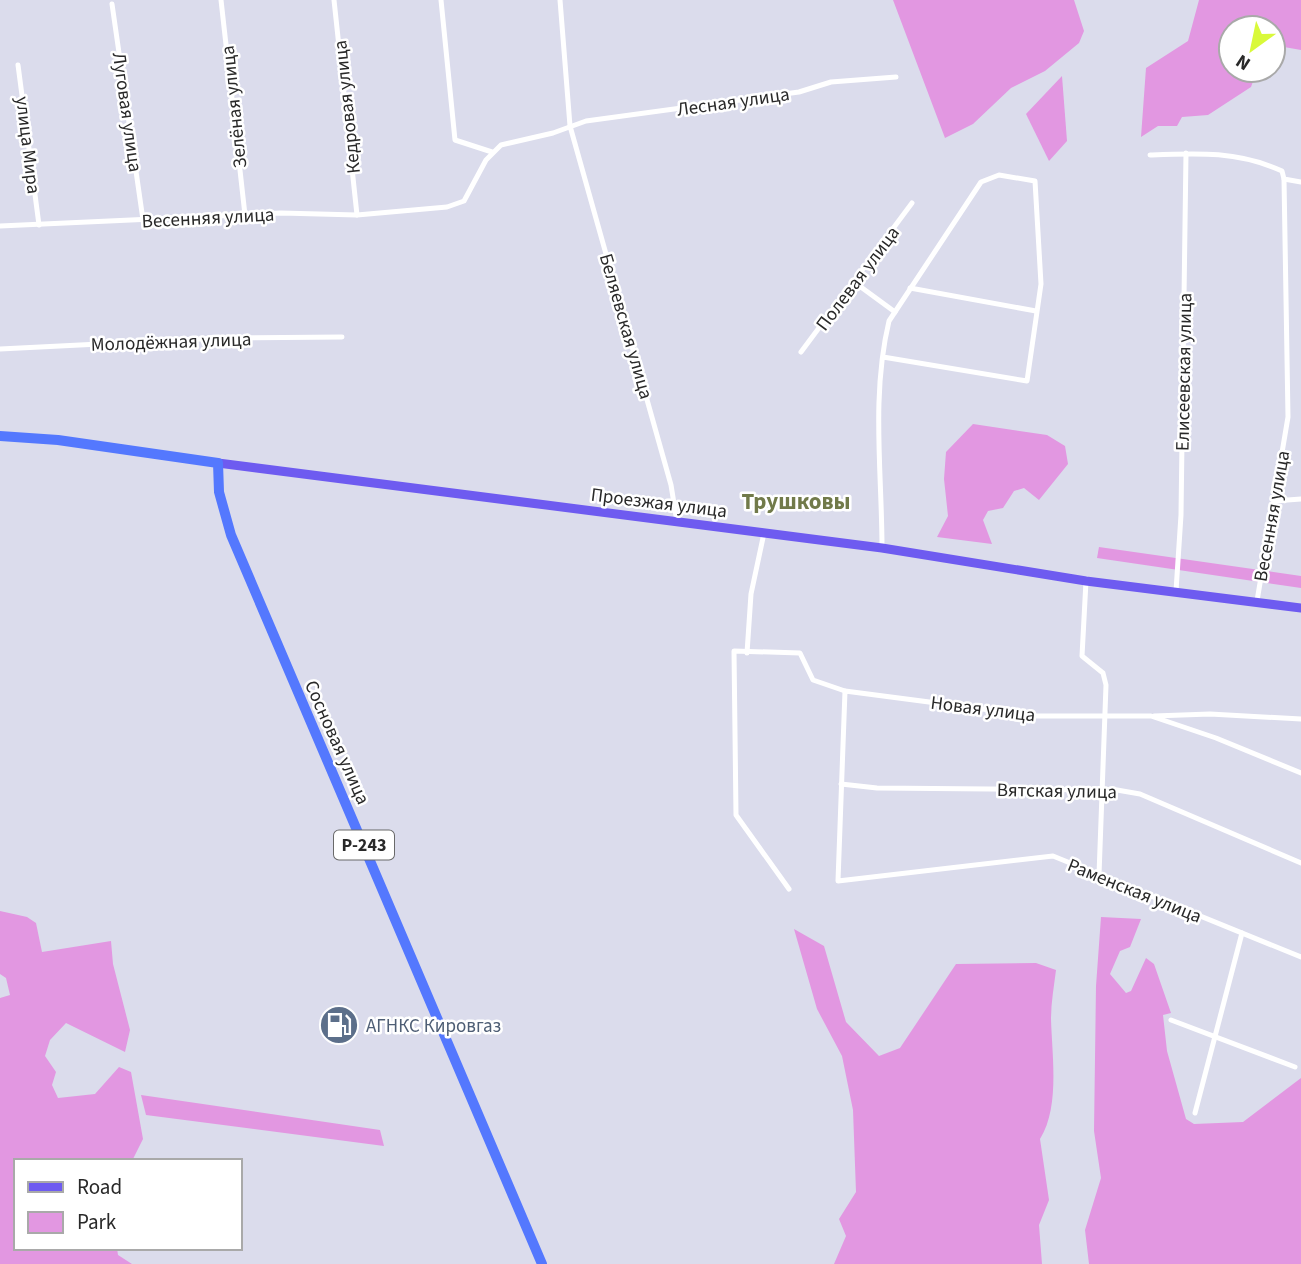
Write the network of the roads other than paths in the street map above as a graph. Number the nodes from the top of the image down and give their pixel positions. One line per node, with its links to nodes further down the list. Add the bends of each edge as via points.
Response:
1 (221, 0): 15 (street, Зелёная улица)
2 (334, 0): 16 (street, Кедровая улица)
3 (441, 0): 9 (street, via 455,140)
4 (560, 0): 8 (street, Беляевская улица)
5 (112, 4): 17 (street, Луговая улица)
6 (18, 65): 18 (street, улица Мира)
7 (896, 77): 8 (street, Лесная улица, via 831,82 799,92)
8 (571, 129): 9 (street, Лесная улица, via 509,142); 32 (street, Беляевская улица, via 671,485)
9 (492, 152): 16 (street, Весенняя улица, via 464,201 447,207)
10 (1186, 153): 11 (street); 12 (street, via 1253,158 1282,171); 36 (street, Елисеевская улица)
11 (1150, 155)
12 (1284, 179): 13 (street); 31 (street, Весенняя улица, via 1288,417)
13 (1301, 182)
14 (912, 203): 20 (street, Полевая улица)
15 (245, 215): 16 (street, Весенняя улица); 17 (street, Весенняя улица)
16 (357, 215)
17 (143, 220): 18 (street, Весенняя улица)
18 (39, 225): 19 (street, Весенняя улица)
19 (0, 226)
20 (853, 282): 23 (street); 26 (street, Полевая улица)
21 (910, 288): 22 (street); 22 (street, via 981,182 999,174 1035,181 1041,284); 23 (street)
22 (1036, 311): 27 (street, via 1027,381)
23 (895, 312): 27 (street)
24 (342, 337): 25 (street, Молодёжная улица)
25 (0, 349)
26 (801, 352)
27 (883, 357): 34 (street, via 877,426)
28 (0, 436): 29 (highway)
29 (218, 463): 32 (main road, Проезжая улица); 56 (highway, Сосновая улица / Р-243, via 220,494 231,535)
30 (1301, 499): 31 (street)
31 (1274, 501): 37 (street, Весенняя улица)
32 (677, 522): 33 (main road, Проезжая улица)
33 (764, 533): 34 (main road, Проезжая улица); 39 (street, via 751,594)
34 (882, 548): 35 (main road, Проезжая улица)
35 (1086, 581): 36 (main road, Проезжая улица); 42 (street, via 1082,656 1106,678)
36 (1176, 591): 37 (main road, Проезжая улица)
37 (1257, 601): 38 (main road, Проезжая улица)
38 (1301, 608)
39 (747, 653): 40 (street, Новая улица, via 800,653 813,680); 49 (street, via 734,651 736,815)
40 (845, 691): 42 (street, Новая улица, via 1036,716); 45 (street)
41 (1151, 716): 42 (street, Новая улица); 43 (street); 44 (street, Новая улица)
42 (1105, 718): 46 (street)
43 (1301, 719)
44 (1301, 773)
45 (841, 784): 46 (street, Вятская улица); 48 (street, Раменская улица, via 838,881 1053,856)
46 (1101, 789): 47 (street, Вятская улица, via 1140,794); 48 (street)
47 (1301, 863)
48 (1100, 875): 50 (street, Раменская улица)
49 (789, 889)
50 (1242, 933): 51 (street, Раменская улица); 53 (street)
51 (1301, 957)
52 (1171, 1020): 53 (street)
53 (1215, 1039): 54 (street); 55 (street)
54 (1295, 1067)
55 (1195, 1113)
56 (541, 1264)

